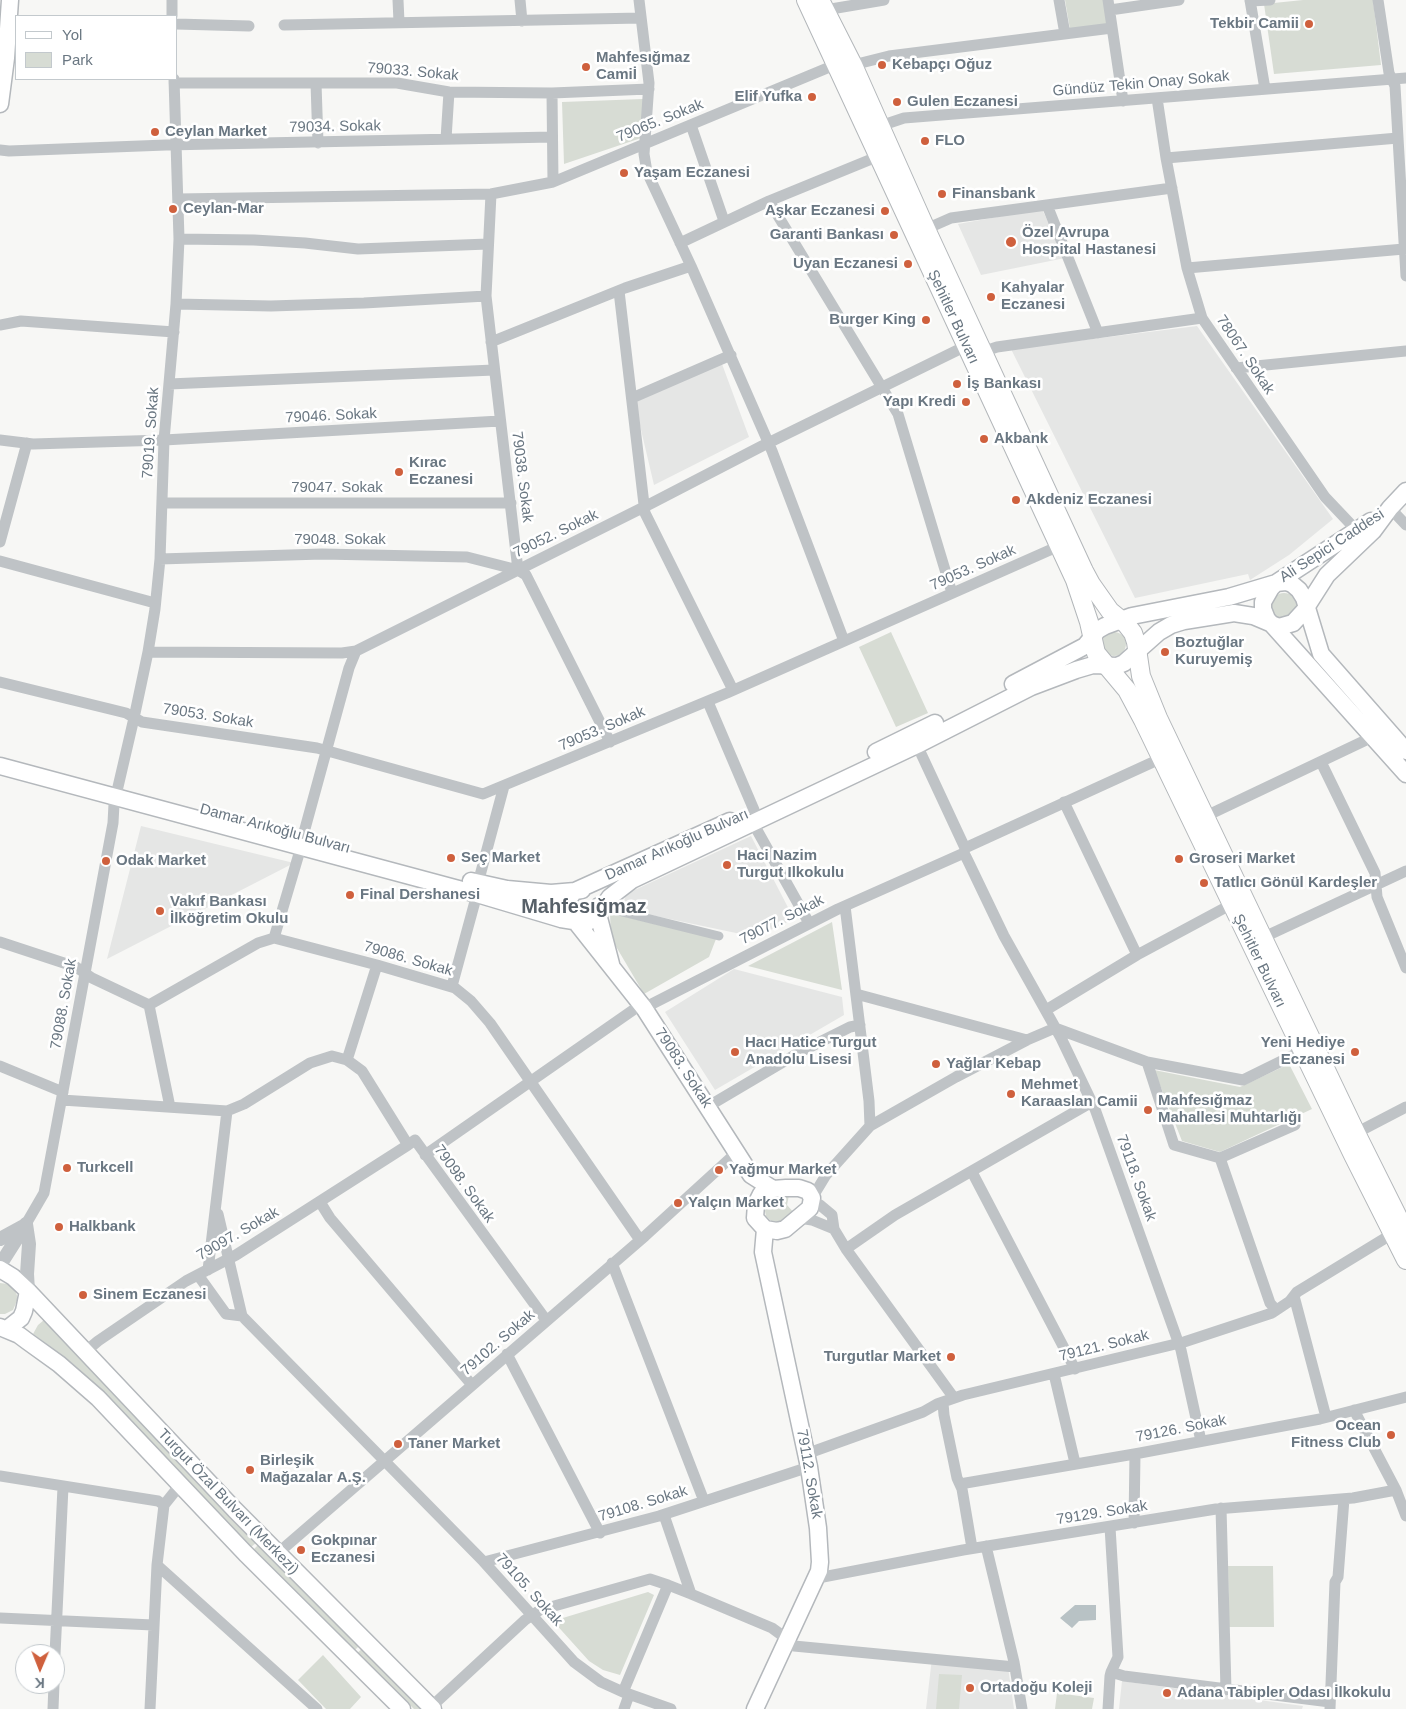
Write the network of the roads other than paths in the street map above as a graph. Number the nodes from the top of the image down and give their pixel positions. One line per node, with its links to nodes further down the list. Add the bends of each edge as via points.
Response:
1 (10, 0): 35 (main road)
2 (172, 0): 15 (street)
3 (398, 0): 18 (street)
4 (520, 0): 17 (street)
5 (639, 0): 16 (street)
6 (806, 0): 24 (main road, Şehitler Bulvarı)
7 (884, 0): 13 (street)
8 (1059, 0): 23 (street)
9 (1179, 0): 14 (street)
10 (1270, 0): 12 (street)
11 (1378, 0): 26 (street)
12 (1250, 1): 30 (street)
13 (823, 5): 24 (main road, Şehitler Bulvarı)
14 (1109, 5): 22 (street)
15 (172, 15)
16 (641, 18): 17 (street); 29 (street)
17 (522, 21): 18 (street)
18 (398, 22): 20 (street)
19 (178, 24): 21 (street)
20 (284, 25)
21 (249, 26)
22 (1112, 28): 23 (street, 79065. Sokak); 34 (street)
23 (1065, 34): 24 (street, 79065. Sokak)
24 (845, 64): 36 (street, 79065. Sokak); 37 (main road, Şehitler Bulvarı); 45 (main road, Şehitler Bulvarı)
25 (1406, 78): 26 (street, Gündüz Tekin Onay Sokak)
26 (1392, 79): 30 (street, Gündüz Tekin Onay Sokak); 39 (street, via 1396,86)
27 (174, 81): 28 (street, 79033. Sokak); 43 (street, 79019. Sokak)
28 (316, 83): 31 (street, 79033. Sokak, via 397,83); 41 (street)
29 (649, 89): 32 (street, 79033. Sokak); 42 (street)
30 (1266, 89): 33 (street, Gündüz Tekin Onay Sokak)
31 (449, 92): 32 (street, 79033. Sokak); 40 (street)
32 (552, 93): 38 (street)
33 (1157, 98): 34 (street, Gündüz Tekin Onay Sokak); 46 (street, 78067. Sokak)
34 (1123, 101): 37 (street, Gündüz Tekin Onay Sokak, via 904,118)
35 (0, 104)
36 (691, 126): 42 (street, 79065. Sokak); 53 (street)
37 (880, 126): 54 (main road, Şehitler Bulvarı)
38 (552, 137): 40 (street, 79034. Sokak); 47 (street)
39 (1398, 138): 46 (street); 58 (street)
40 (446, 139): 41 (street, 79034. Sokak)
41 (318, 143): 43 (street, 79034. Sokak)
42 (645, 143): 47 (street, 79065. Sokak); 56 (street, via 647,172)
43 (177, 144): 44 (street, 79034. Sokak); 50 (street, 79019. Sokak)
44 (0, 150)
45 (880, 156): 51 (street); 70 (main road, Şehitler Bulvarı)
46 (1166, 158): 48 (street, 78067. Sokak)
47 (553, 182): 49 (street, 79065. Sokak)
48 (1172, 188): 52 (street); 60 (street, 78067. Sokak)
49 (491, 194): 50 (street, 79065. Sokak); 57 (street, 79038. Sokak)
50 (178, 200): 55 (street, 79019. Sokak)
51 (769, 201): 53 (street); 76 (street)
52 (1047, 205): 54 (street, via 950,218); 68 (street)
53 (724, 221): 56 (street)
54 (926, 229): 70 (main road, Şehitler Bulvarı)
55 (179, 239): 57 (street, via 254,240 358,249); 64 (street, 79019. Sokak)
56 (680, 243): 59 (street)
57 (488, 244): 63 (street, 79038. Sokak)
58 (1404, 249): 60 (street); 61 (street)
59 (691, 266): 62 (street); 72 (street)
60 (1187, 268): 65 (street, 78067. Sokak)
61 (1406, 276)
62 (619, 291): 69 (street); 77 (street)
63 (486, 296): 64 (street, via 299,305); 69 (street, 79038. Sokak)
64 (176, 304): 67 (street, 79019. Sokak)
65 (1202, 318): 68 (street, 79052. Sokak); 73 (street, 78067. Sokak)
66 (0, 325): 67 (street, via 21,321)
67 (174, 332): 75 (street, 79019. Sokak)
68 (1098, 333): 70 (street, 79052. Sokak)
69 (491, 342): 74 (street, 79038. Sokak)
70 (974, 349): 76 (street, 79052. Sokak); 91 (main road, Şehitler Bulvarı); 99 (main road, Şehitler Bulvarı, via 1084,571 1110,610)
71 (1406, 351): 73 (street)
72 (731, 355): 77 (street); 82 (street)
73 (1236, 368): 89 (street, 78067. Sokak, via 1325,498)
74 (494, 370): 75 (street); 78 (street, 79038. Sokak)
75 (169, 384): 80 (street, 79019. Sokak)
76 (882, 388): 82 (street, 79052. Sokak); 96 (street, via 898,414)
77 (632, 398): 86 (street)
78 (500, 421): 80 (street, 79046. Sokak); 85 (street, 79038. Sokak)
79 (0, 440): 81 (street, 79046. Sokak)
80 (164, 440): 81 (street, 79046. Sokak); 84 (street, 79019. Sokak)
81 (27, 443): 90 (street)
82 (769, 443): 86 (street, 79052. Sokak); 102 (street)
83 (1406, 492): 87 (main road, Ali Sepici Caddesi)
84 (162, 503): 85 (street, 79047. Sokak); 92 (street, 79019. Sokak)
85 (511, 503): 94 (street, 79038. Sokak)
86 (644, 508): 94 (street, 79052. Sokak); 108 (street)
87 (1390, 508): 88 (street); 89 (main road, Ali Sepici Caddesi)
88 (1406, 525)
89 (1360, 534): 95 (main road, Ali Sepici Caddesi, via 1311,559); 98 (main road, Ali Sepici Caddesi)
90 (0, 542)
91 (1059, 546): 96 (street, 79053. Sokak); 101 (main road, Şehitler Bulvarı, via 1079,590)
92 (160, 559): 94 (street, 79048. Sokak, via 322,554 467,557); 97 (street, 79019. Sokak)
93 (0, 561): 97 (street)
94 (518, 570): 103 (street, 79052. Sokak); 112 (street, via 526,575)
95 (1276, 583): 98 (main road, via 1292,584 1299,590); 99 (main road, Ali Sepici Caddesi, via 1229,597); 100 (main road, via 1263,602 1264,615)
96 (952, 592): 102 (street, 79053. Sokak)
97 (155, 603): 104 (street, 79019. Sokak)
98 (1306, 606): 100 (main road, via 1293,623 1279,627); 115 (main road, via 1321,654)
99 (1121, 620): 101 (main road, via 1098,630); 105 (main road, via 1133,633)
100 (1271, 624): 105 (main road, via 1253,616 1234,613 1184,621 1159,632); 111 (main road)
101 (1092, 637): 106 (main road, via 1096,654); 124 (main road, Damar Arıkoğlu Bulvarı, via 1085,646 1027,678)
102 (844, 641): 108 (street, 79053. Sokak)
103 (356, 651): 104 (street); 114 (street)
104 (148, 652): 110 (street, 79019. Sokak)
105 (1138, 652): 106 (main road, via 1124,663); 125 (main road, Şehitler Bulvarı, via 1141,676)
106 (1107, 666): 113 (main road, Damar Arıkoğlu Bulvarı, via 1093,665 1031,687); 117 (main road, Şehitler Bulvarı, via 1127,690)
107 (0, 682): 110 (street, 79053. Sokak, via 126,713)
108 (733, 690): 109 (street, 79053. Sokak)
109 (708, 702): 112 (street, 79053. Sokak); 124 (street)
110 (134, 718): 114 (street, 79053. Sokak, via 142,722); 122 (street, 79019. Sokak)
111 (1372, 735): 118 (street); 120 (main road)
112 (610, 742): 121 (street, 79053. Sokak)
113 (917, 745): 124 (main road, Damar Arıkoğlu Bulvarı); 127 (street, 79118. Sokak)
114 (326, 750): 121 (street, 79053. Sokak, via 484,794); 126 (street)
115 (1406, 751)
116 (0, 756): 122 (main road, Damar Arıkoğlu Bulvarı)
117 (1162, 758): 123 (street, 79077. Sokak); 132 (main road, Şehitler Bulvarı)
118 (1321, 762): 125 (street); 129 (street, via 1375,873)
119 (0, 766): 122 (main road, Damar Arıkoğlu Bulvarı)
120 (1406, 774)
121 (504, 786): 130 (street)
122 (117, 791): 126 (main road, Damar Arıkoğlu Bulvarı); 145 (street, 79088. Sokak)
123 (1064, 802): 127 (street, 79077. Sokak); 141 (street)
124 (754, 817): 131 (main road, Damar Arıkoğlu Bulvarı); 134 (main road, Damar Arıkoğlu Bulvarı, via 632,880 610,897); 136 (street)
125 (1204, 817): 139 (main road, Şehitler Bulvarı)
126 (302, 841): 130 (main road, Damar Arıkoğlu Bulvarı); 138 (street)
127 (964, 851): 133 (street, 79077. Sokak); 150 (street, 79118. Sokak, via 1004,936)
128 (1406, 871): 129 (street)
129 (1376, 885): 139 (street); 144 (street, via 1377,897)
130 (478, 889): 131 (main road, Damar Arıkoğlu Bulvarı); 135 (main road, Damar Arıkoğlu Bulvarı); 146 (street)
131 (575, 891): 134 (main road, via 595,894); 135 (main road, via 568,899 567,909)
132 (1232, 904): 141 (street); 154 (main road, Şehitler Bulvarı)
133 (845, 906): 136 (street, 79077. Sokak); 147 (street)
134 (604, 911): 135 (main road, via 586,923); 137 (street); 143 (main road)
135 (576, 922): 143 (main road, 79083. Sokak)
136 (809, 923): 149 (street, 79077. Sokak)
137 (719, 936)
138 (274, 938): 142 (street, 79086. Sokak); 148 (street, via 258,943)
139 (1262, 938): 167 (main road, Şehitler Bulvarı)
140 (0, 942): 145 (street, via 76,967)
141 (1138, 955): 150 (street)
142 (377, 964): 146 (street, 79086. Sokak); 155 (street)
143 (610, 964): 149 (main road, 79083. Sokak)
144 (1406, 968)
145 (84, 973): 148 (street); 159 (street, 79088. Sokak)
146 (452, 986): 158 (street, 79086. Sokak, via 460,990 490,1023)
147 (856, 994): 151 (street); 153 (street)
148 (149, 1006): 161 (street)
149 (644, 1008): 158 (street, 79077. Sokak, via 634,1009); 162 (main road, 79083. Sokak)
150 (1046, 1010): 152 (street, 79118. Sokak)
151 (860, 1025): 162 (street, via 800,1052); 166 (street)
152 (1055, 1028): 153 (street); 156 (street); 160 (street, 79118. Sokak)
153 (1027, 1040): 166 (street)
154 (1302, 1051): 156 (street, via 1243,1080); 183 (main road, Şehitler Bulvarı)
155 (347, 1060): 164 (street, via 332,1056 310,1063); 168 (street, 79098. Sokak, via 362,1071)
156 (1146, 1062): 171 (street, via 1174,1145)
157 (0, 1066): 159 (street)
158 (531, 1082): 170 (street, 79077. Sokak); 185 (street, 79086. Sokak)
159 (62, 1096): 161 (street); 180 (street, 79088. Sokak, via 44,1193)
160 (1092, 1102): 172 (street); 199 (street, 79118. Sokak)
161 (170, 1107): 164 (street)
162 (708, 1107): 169 (main road, 79083. Sokak)
163 (1406, 1107): 167 (street)
164 (227, 1111): 176 (street)
165 (1295, 1125): 171 (street)
166 (870, 1126): 175 (street)
167 (1356, 1133): 183 (main road, Şehitler Bulvarı)
168 (408, 1145): 170 (street, 79098. Sokak, via 415,1140); 177 (street, 79097. Sokak)
169 (736, 1153): 173 (main road, 79083. Sokak); 185 (street, 79102. Sokak)
170 (425, 1155): 197 (street, 79098. Sokak)
171 (1220, 1158): 195 (street, via 1270,1303)
172 (972, 1172): 186 (street, via 895,1215); 202 (street)
173 (751, 1175): 174 (main road); 178 (main road)
174 (773, 1189): 175 (main road); 178 (main road, via 761,1194)
175 (808, 1196): 179 (main road, via 810,1208); 182 (street, via 832,1215)
176 (215, 1200): 187 (street); 192 (street)
177 (320, 1202): 187 (street, 79097. Sokak); 204 (street, via 330,1218)
178 (756, 1204): 181 (main road, via 755,1218)
179 (799, 1218): 181 (main road, via 785,1229); 182 (street)
180 (26, 1224): 184 (street); 190 (street); 193 (street)
181 (765, 1229): 212 (main road, 79112. Sokak, via 763,1252)
182 (834, 1229): 186 (street)
183 (1399, 1233): 188 (main road, Şehitler Bulvarı); 194 (street, 79121. Sokak)
184 (0, 1239)
185 (640, 1240): 189 (street, 79102. Sokak)
186 (846, 1249): 206 (street)
187 (229, 1260): 192 (street, 79097. Sokak); 196 (street)
188 (1406, 1260)
189 (612, 1263): 197 (street, 79102. Sokak); 220 (street)
190 (0, 1265)
191 (0, 1269): 193 (main road, Turgut Özal Bulvarı (Merkezi))
192 (203, 1272): 196 (street, via 226,1314); 200 (street, 79097. Sokak)
193 (28, 1291): 198 (main road, via 20,1318); 200 (main road, Turgut Özal Bulvarı (Merkezi))
194 (1294, 1296): 195 (street, 79121. Sokak); 208 (street)
195 (1276, 1310): 199 (street, 79121. Sokak)
196 (242, 1316): 211 (street, 79105. Sokak)
197 (546, 1320): 201 (street, 79102. Sokak)
198 (2, 1331): 216 (main road, Turgut Özal Bulvarı (Merkezi), via 28,1341 80,1381 123,1422)
199 (1178, 1343): 202 (street, 79121. Sokak); 209 (street, 79118. Sokak)
200 (85, 1352): 230 (main road, Turgut Özal Bulvarı (Merkezi))
201 (507, 1354): 204 (street, 79102. Sokak); 227 (street)
202 (1075, 1369): 203 (street, 79121. Sokak)
203 (1054, 1374): 206 (street, 79121. Sokak); 213 (street)
204 (472, 1385): 211 (street, 79102. Sokak)
205 (1406, 1396): 207 (street, 79126. Sokak)
206 (948, 1401): 212 (street, 79121. Sokak); 215 (street, via 944,1415)
207 (1354, 1410): 208 (street, 79126. Sokak); 218 (street)
208 (1326, 1417): 209 (street, 79126. Sokak)
209 (1200, 1441): 210 (street, 79126. Sokak)
210 (1134, 1454): 213 (street, 79126. Sokak); 225 (street)
211 (386, 1460): 230 (street, 79102. Sokak); 231 (street, 79105. Sokak)
212 (808, 1461): 220 (street, 79108. Sokak); 233 (main road, 79112. Sokak, via 818,1528)
213 (1075, 1463): 215 (street, 79126. Sokak)
214 (0, 1476): 217 (street)
215 (960, 1484): 229 (street)
216 (180, 1485): 221 (street); 252 (main road, Turgut Özal Bulvarı (Merkezi))
217 (63, 1487): 221 (street, via 158,1501); 238 (street)
218 (1396, 1490): 219 (street, 79129. Sokak); 224 (street)
219 (1344, 1499): 222 (street, 79129. Sokak); 247 (street, via 1335,1582)
220 (704, 1501): 223 (street, 79108. Sokak)
221 (164, 1505): 232 (street)
222 (1221, 1508): 225 (street, 79129. Sokak); 244 (street)
223 (664, 1515): 227 (street, 79108. Sokak); 235 (street)
224 (1406, 1516)
225 (1134, 1523): 226 (street, 79129. Sokak)
226 (1110, 1527): 228 (street, 79129. Sokak); 243 (street, via 1118,1657)
227 (600, 1532): 231 (street, 79108. Sokak)
228 (986, 1546): 229 (street, 79129. Sokak); 242 (street)
229 (972, 1548): 233 (street, 79129. Sokak, via 823,1577)
230 (278, 1553): 248 (main road, Turgut Özal Bulvarı (Merkezi))
231 (484, 1562): 236 (street, 79105. Sokak)
232 (157, 1565): 239 (street); 251 (street)
233 (819, 1571): 240 (main road, 79112. Sokak)
234 (668, 1586): 235 (street); 236 (street, via 650,1579 543,1608); 246 (street)
235 (691, 1594): 240 (street, via 772,1628)
236 (532, 1615): 246 (street, 79105. Sokak, via 574,1662 601,1682); 248 (street)
237 (0, 1618): 238 (street)
238 (56, 1620): 239 (street); 241 (street)
239 (153, 1625): 250 (street)
240 (787, 1639): 242 (street, via 794,1646); 255 (main road, 79112. Sokak)
241 (55, 1644)
242 (1015, 1667): 256 (street)
243 (1112, 1672): 244 (street); 257 (street)
244 (1226, 1690): 247 (street)
245 (54, 1694): 249 (street)
246 (626, 1694): 253 (street); 254 (street, 79105. Sokak)
247 (1330, 1706)
248 (432, 1708)
249 (53, 1709)
250 (150, 1709)
251 (317, 1709)
252 (402, 1709)
253 (624, 1709)
254 (671, 1709)
255 (755, 1709)
256 (1022, 1709)
257 (1108, 1709)

